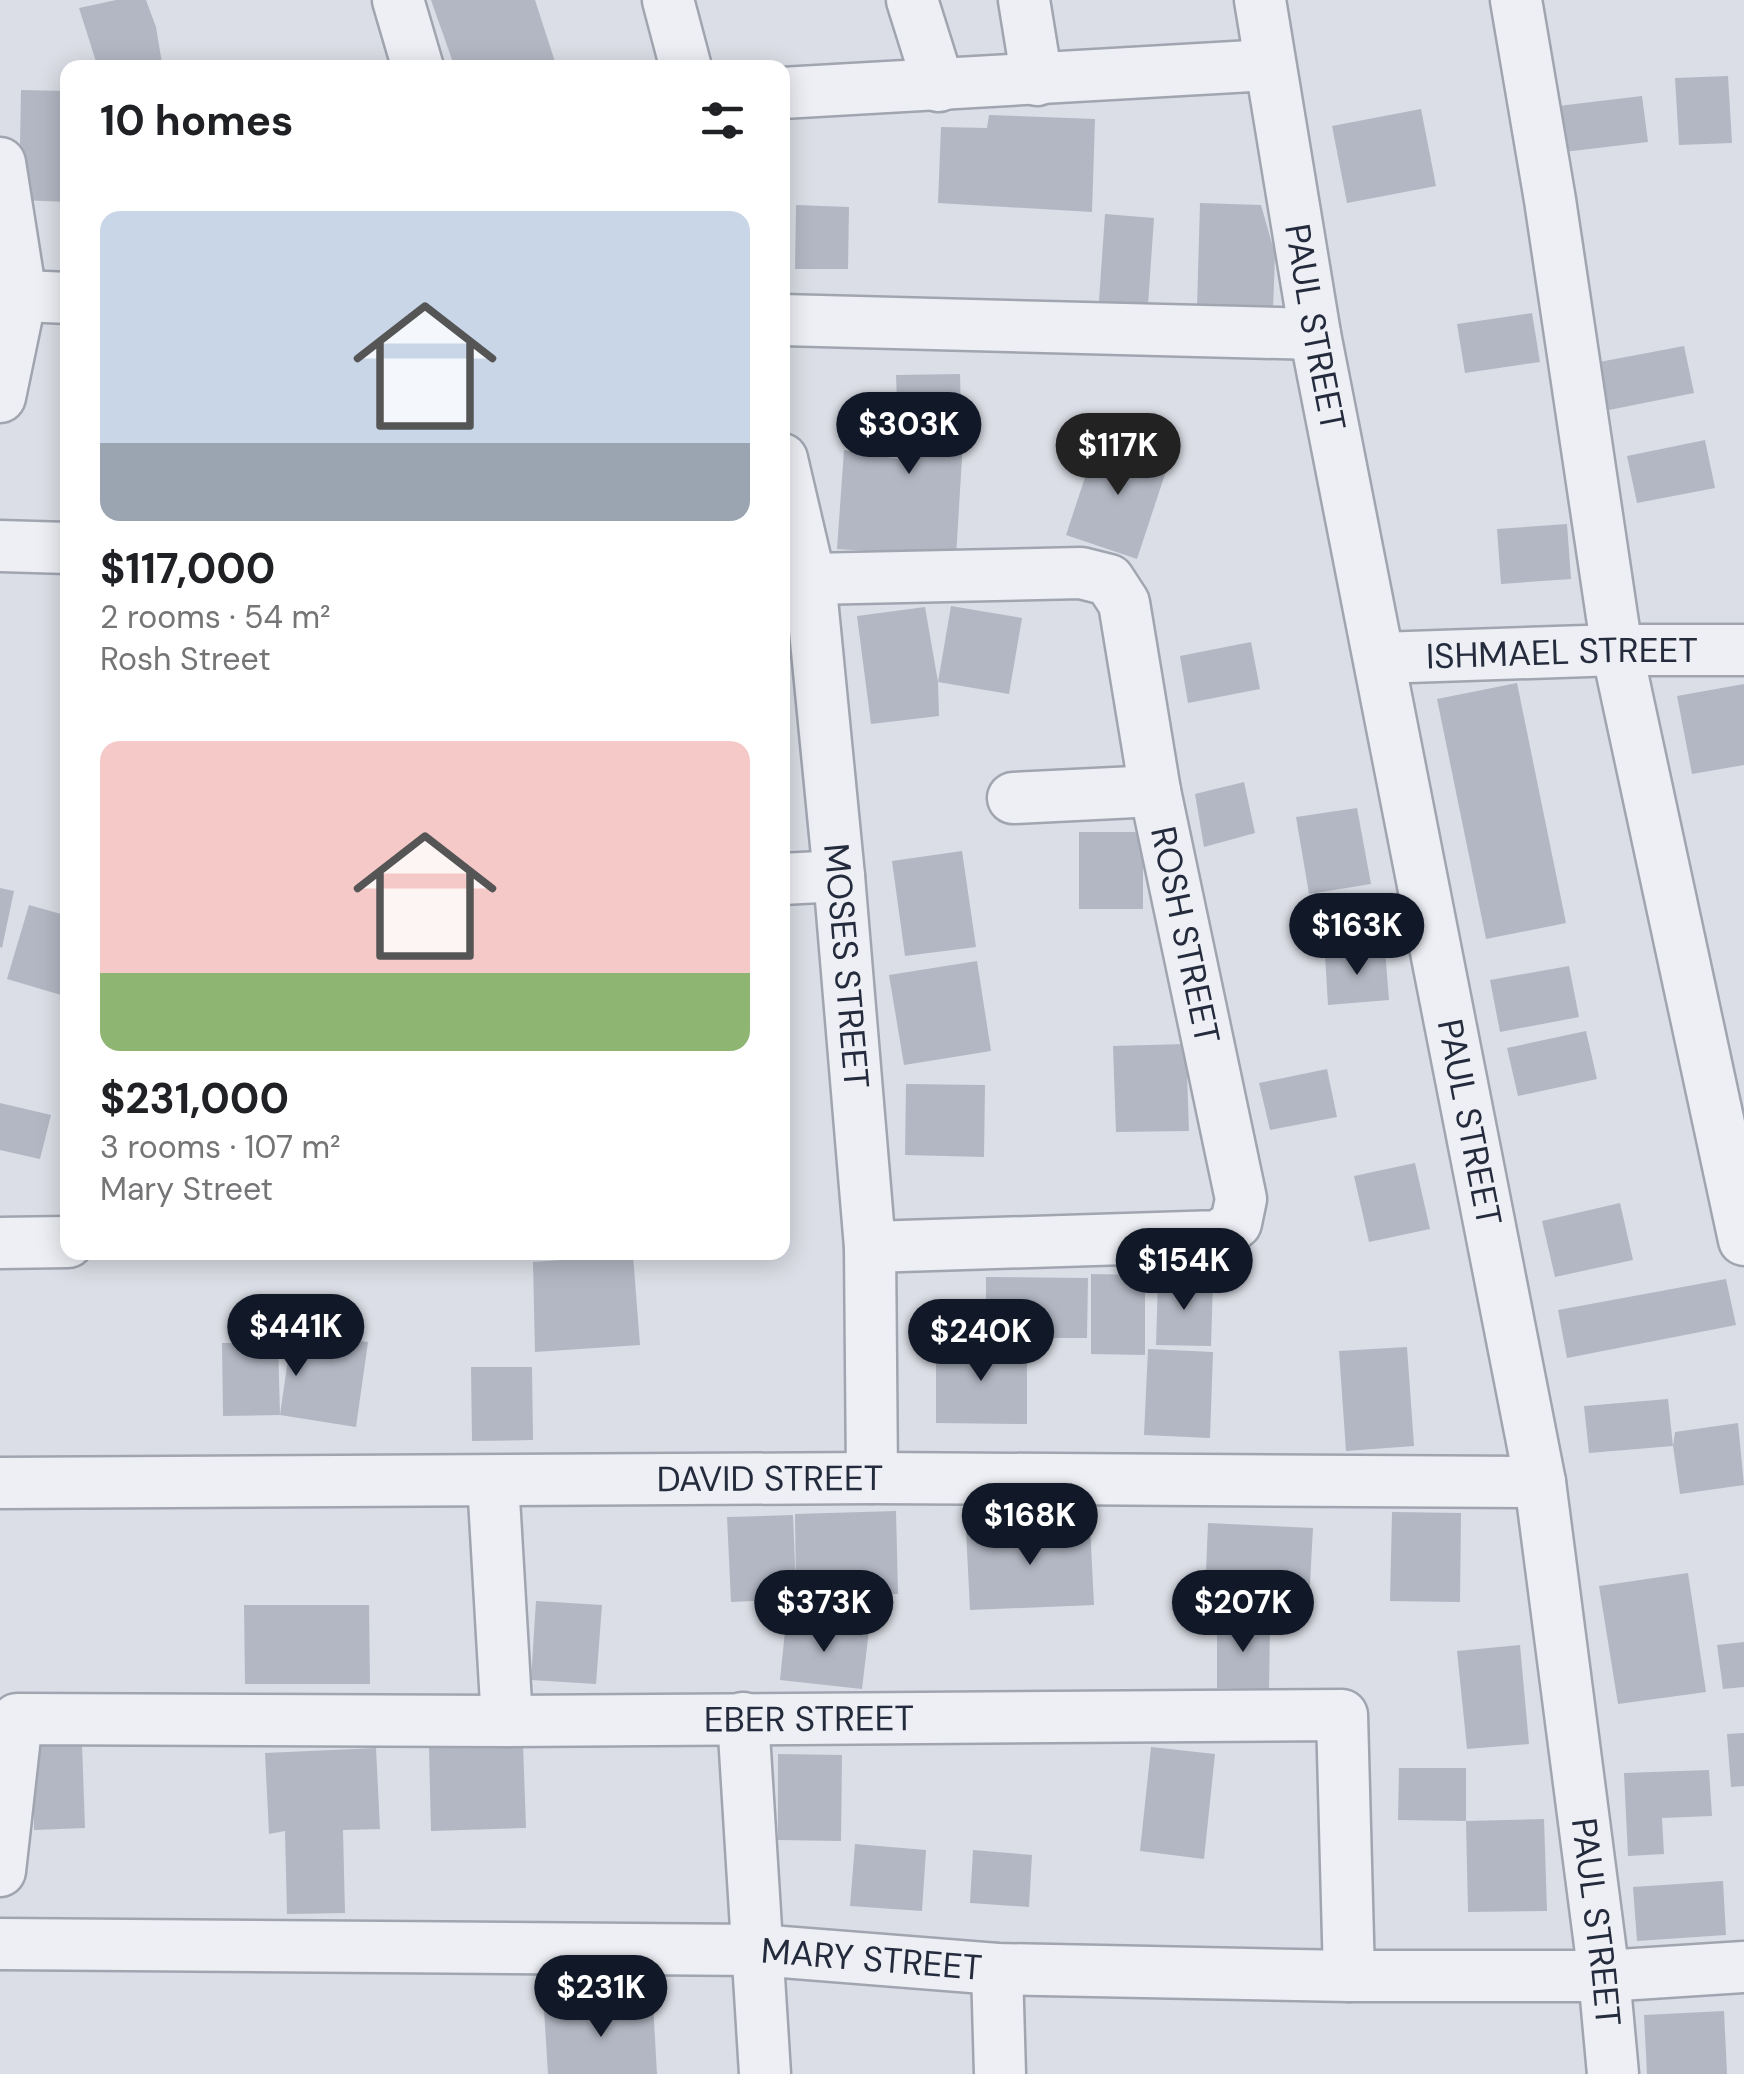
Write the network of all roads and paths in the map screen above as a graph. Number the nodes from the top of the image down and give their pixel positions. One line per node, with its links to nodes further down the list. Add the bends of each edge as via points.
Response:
1 (398, 0): 7 (street)
2 (668, 0): 8 (street)
3 (912, 0): 11 (street)
4 (1024, 0): 10 (street)
5 (1260, 0): 9 (street, PAUL STREET)
6 (1516, 0): 22 (street)
7 (416, 60)
8 (684, 60)
9 (1269, 65): 10 (street); 16 (street, PAUL STREET)
10 (1037, 80): 11 (street)
11 (939, 86): 12 (street)
12 (790, 93)
13 (0, 163): 14 (street)
14 (29, 296): 17 (street)
15 (790, 320): 16 (street)
16 (1315, 334): 24 (street, PAUL STREET)
17 (0, 397)
18 (790, 493): 21 (street, MOSES STREET)
19 (0, 546): 20 (street)
20 (60, 548)
21 (810, 579): 25 (street, ROSH STREET, via 1081,573 1109,580 1124,603); 27 (street, MOSES STREET)
22 (1618, 650): 23 (street, ISHMAEL STREET); 24 (street, ISHMAEL STREET); 29 (street)
23 (1744, 650)
24 (1380, 658): 35 (street, PAUL STREET)
25 (1155, 791): 26 (street); 32 (street, ROSH STREET, via 1241,1199 1236,1223 1218,1236)
26 (1014, 798)
27 (840, 876): 28 (street); 32 (street, MOSES STREET)
28 (790, 879)
29 (1744, 1240)
30 (0, 1242): 31 (street)
31 (60, 1242)
32 (870, 1247): 33 (street, MOSES STREET)
33 (872, 1478): 34 (street, DAVID STREET); 35 (street, DAVID STREET)
34 (494, 1481): 36 (street, DAVID STREET); 38 (street)
35 (1540, 1482): 45 (street, PAUL STREET)
36 (0, 1483)
37 (743, 1718): 38 (street, EBER STREET); 41 (street); 44 (street, EBER STREET, via 1342,1716)
38 (507, 1721): 39 (street, EBER STREET, via 17,1719)
39 (0, 1871)
40 (0, 1944): 41 (street, MARY STREET)
41 (758, 1950): 43 (street, MARY STREET); 46 (street)
42 (1744, 1967): 45 (street, MARY STREET)
43 (996, 1969): 44 (street, MARY STREET); 47 (street)
44 (1349, 1976): 45 (street, MARY STREET)
45 (1604, 1976): 48 (street, PAUL STREET)
46 (765, 2074)
47 (1000, 2074)
48 (1613, 2074)

